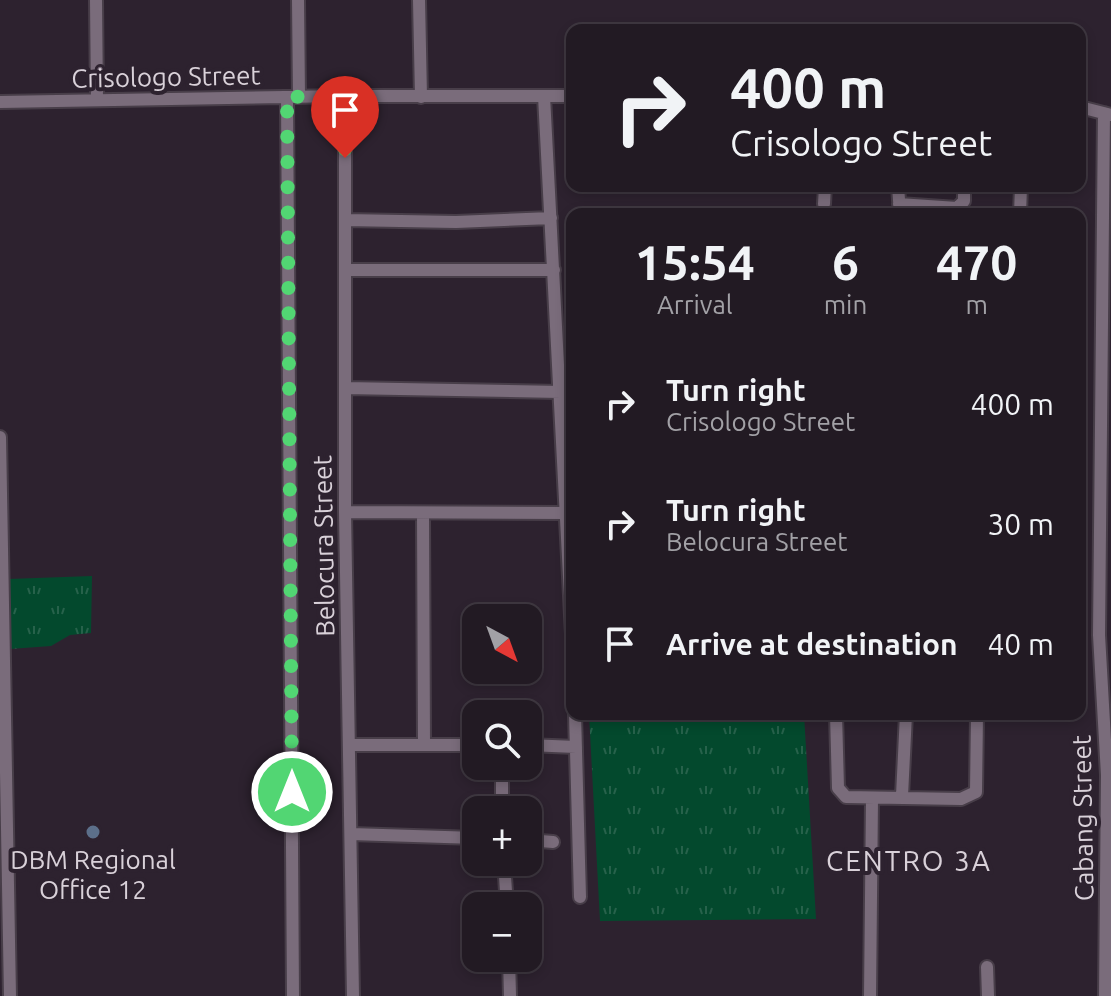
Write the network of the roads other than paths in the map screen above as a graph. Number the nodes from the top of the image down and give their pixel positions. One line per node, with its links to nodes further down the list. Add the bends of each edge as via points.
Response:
1 (96, 0): 9 (street)
2 (298, 0): 7 (street)
3 (419, 0): 8 (street)
4 (345, 96): 7 (street, Crisologo Street); 8 (street, Crisologo Street); 16 (street, Belocura Street)
5 (544, 96): 6 (street, Crisologo Street); 8 (street, Crisologo Street); 15 (street)
6 (566, 96)
7 (293, 97): 9 (street, Crisologo Street); 45 (street)
8 (421, 97)
9 (97, 100): 10 (street, Crisologo Street)
10 (0, 102)
11 (1086, 108): 12 (street)
12 (1108, 114): 50 (street, Cabang Street, via 1099,635 1107,775)
13 (825, 192): 14 (street)
14 (824, 204)
15 (551, 218): 16 (street); 18 (street)
16 (345, 220): 17 (street, Belocura Street)
17 (345, 270): 18 (street); 19 (street, Belocura Street)
18 (554, 270): 20 (street)
19 (345, 388): 20 (street); 23 (street, Belocura Street)
20 (561, 392): 22 (street)
21 (0, 437): 44 (street)
22 (566, 493)
23 (345, 512): 24 (street); 30 (street, Belocura Street)
24 (423, 513): 25 (street); 31 (street)
25 (566, 513)
26 (575, 720): 34 (street)
27 (836, 720): 36 (street, via 838,788 846,797)
28 (906, 720): 35 (street)
29 (977, 720): 35 (street, via 976,792 961,799)
30 (349, 745): 31 (street); 37 (street, Belocura Street)
31 (424, 745): 32 (street)
32 (462, 745)
33 (542, 746): 34 (street)
34 (576, 747): 41 (street)
35 (902, 796): 36 (street)
36 (872, 798): 48 (street)
37 (351, 834): 38 (street); 46 (street, Belocura Street)
38 (462, 838)
39 (542, 841): 40 (street)
40 (553, 842)
41 (580, 897)
42 (987, 967): 49 (street)
43 (509, 972): 47 (street)
44 (10, 996)
45 (293, 996)
46 (353, 996)
47 (510, 996)
48 (870, 996)
49 (988, 996)
50 (1105, 996)

